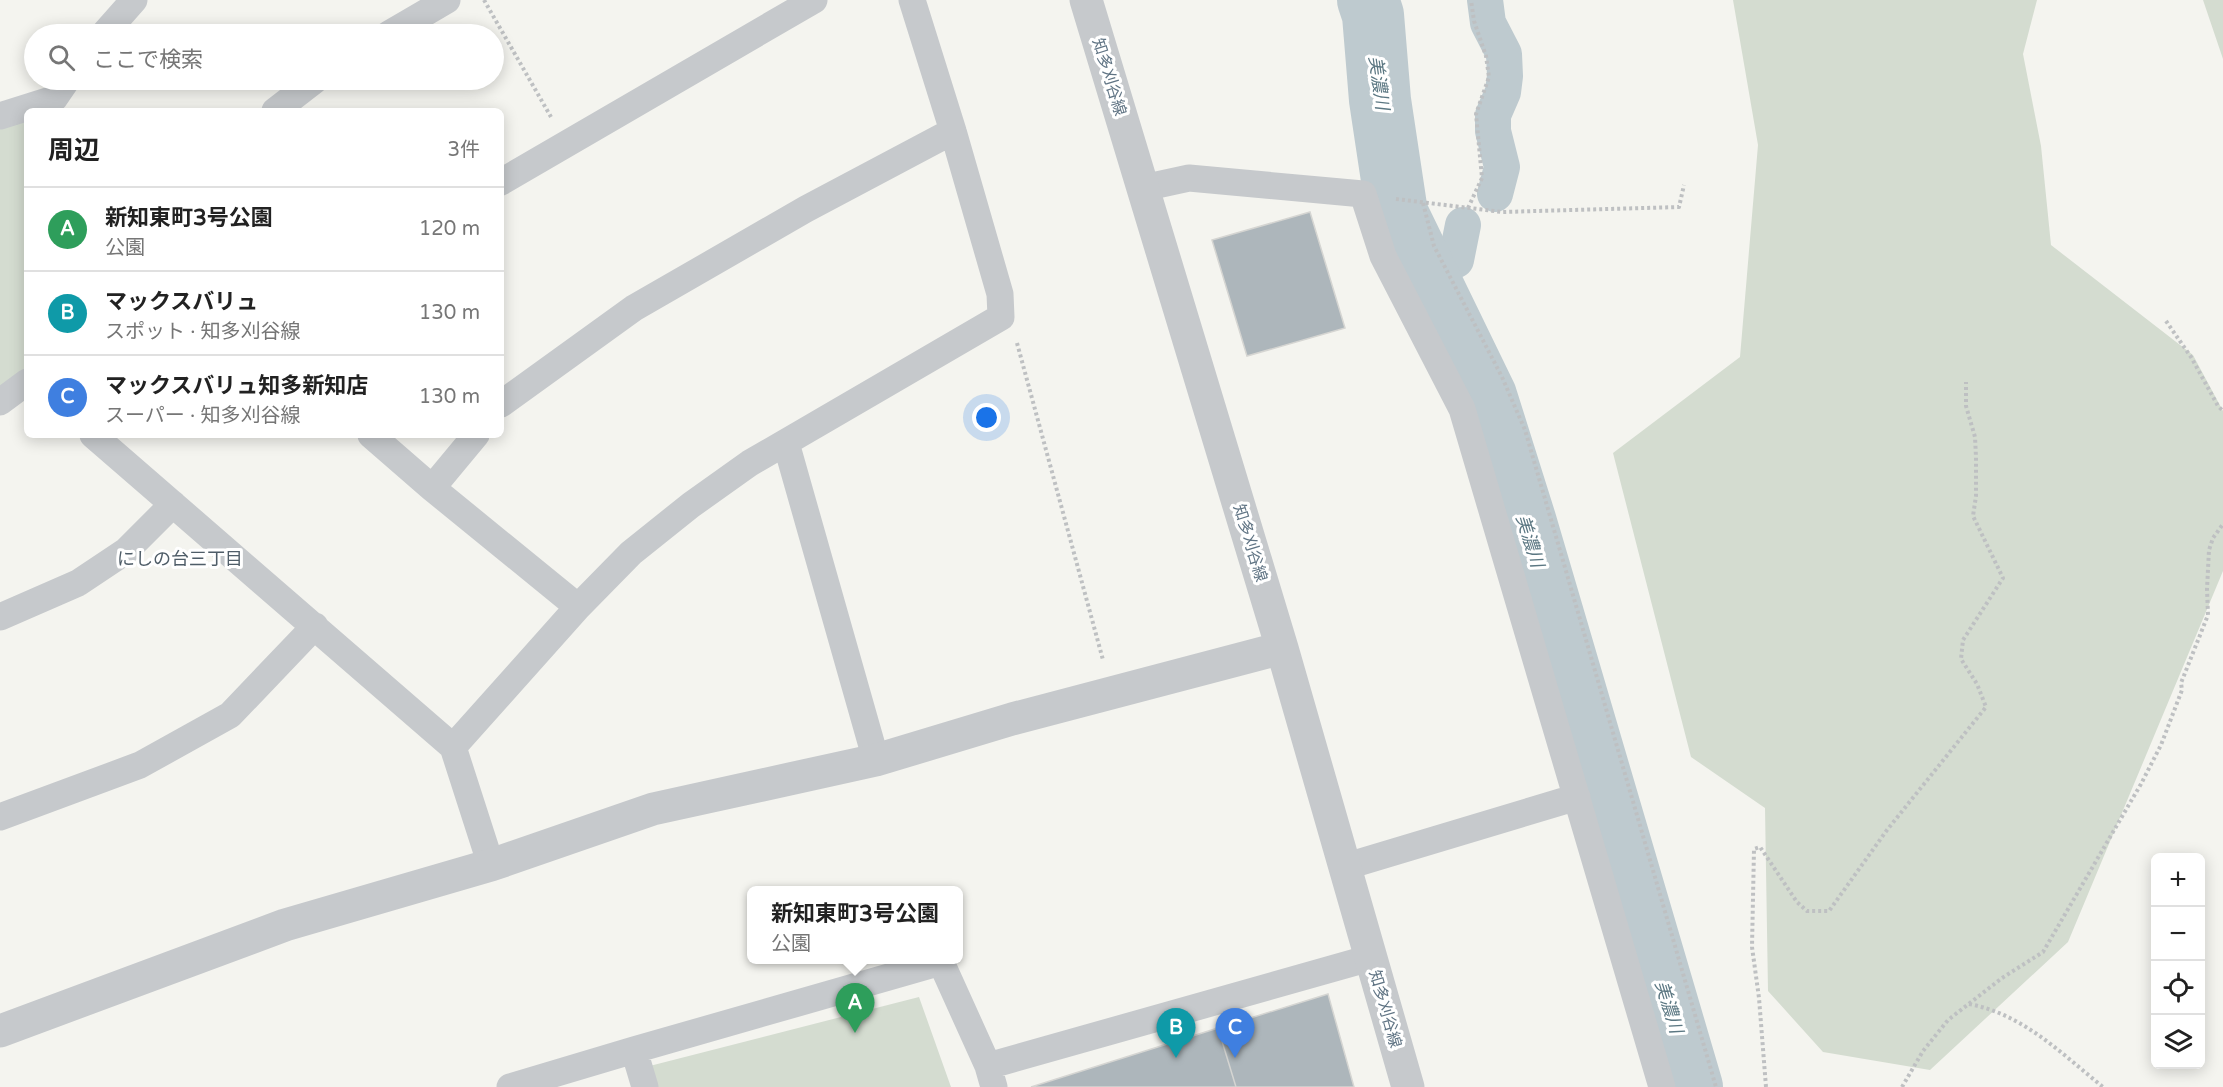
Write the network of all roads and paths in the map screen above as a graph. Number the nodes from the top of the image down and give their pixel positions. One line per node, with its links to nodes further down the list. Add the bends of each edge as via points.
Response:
1 (134, 0): 8 (street)
2 (447, 0): 9 (street)
3 (484, 0): 10 (path)
4 (814, 0): 19 (street)
5 (912, 0): 18 (street)
6 (1086, 0): 22 (street, 知多刈谷線)
7 (1471, 0): 25 (path, via 1489,77 1476,114 1482,178)
8 (113, 24)
9 (406, 24)
10 (498, 24)
11 (504, 35): 19 (path)
12 (302, 90): 15 (street)
13 (61, 97): 14 (street)
14 (26, 108)
15 (279, 108)
16 (24, 109): 17 (street)
17 (0, 116)
18 (953, 131): 26 (street, via 1000,294); 30 (street, via 806,209 634,308)
19 (566, 144): 20 (street)
20 (504, 180)
21 (1684, 185): 25 (path, via 1679,207 1502,212)
22 (1143, 188): 23 (street, via 1190,178); 43 (street, 知多刈谷線)
23 (1363, 194): 24 (path); 47 (street, via 1383,256 1462,409)
24 (1423, 203): 25 (path); 62 (path, via 1434,246 1525,430)
25 (1468, 208)
26 (1001, 317): 36 (street); 44 (path, via 1012,326)
27 (2166, 321): 32 (path)
28 (1966, 382): 63 (path, via 1966,406 1975,437 1973,516 2003,578 1963,640 1961,659 1986,707 1887,830 1829,911 1807,911 1760,847 1754,849 1752,947)
29 (24, 384): 31 (street)
30 (504, 400)
31 (0, 402)
32 (2223, 411)
33 (96, 438): 38 (street)
34 (374, 438): 37 (street)
35 (474, 438): 37 (street)
36 (786, 442): 40 (street, via 691,505 631,554); 46 (street)
37 (432, 488): 40 (street)
38 (173, 504): 41 (street, via 126,551 78,583); 42 (street)
39 (2223, 524): 54 (path, via 2209,550 2208,615 2156,754 2043,952)
40 (578, 607): 45 (street)
41 (0, 617)
42 (315, 626): 45 (street); 48 (street, via 230,715 140,765)
43 (1282, 648): 44 (street); 50 (street, 知多刈谷線)
44 (1111, 693): 46 (street)
45 (453, 747): 49 (street)
46 (876, 760): 49 (street, via 653,809)
47 (1577, 797): 50 (street); 61 (street)
48 (0, 817)
49 (491, 865): 55 (street, via 285,925)
50 (1344, 867): 51 (street, 知多刈谷線)
51 (1370, 958): 57 (street); 60 (street, 知多刈谷線)
52 (934, 964): 56 (street)
53 (942, 964): 57 (street)
54 (1969, 1004): 64 (path, via 1948,1020 1923,1051); 65 (path, via 1990,1007 2021,1023)
55 (0, 1031)
56 (634, 1050): 58 (street); 59 (street)
57 (991, 1077)
58 (510, 1087)
59 (645, 1087)
60 (1408, 1087)
61 (1662, 1087)
62 (1716, 1087)
63 (1766, 1087)
64 (1902, 1087)
65 (2103, 1087)

